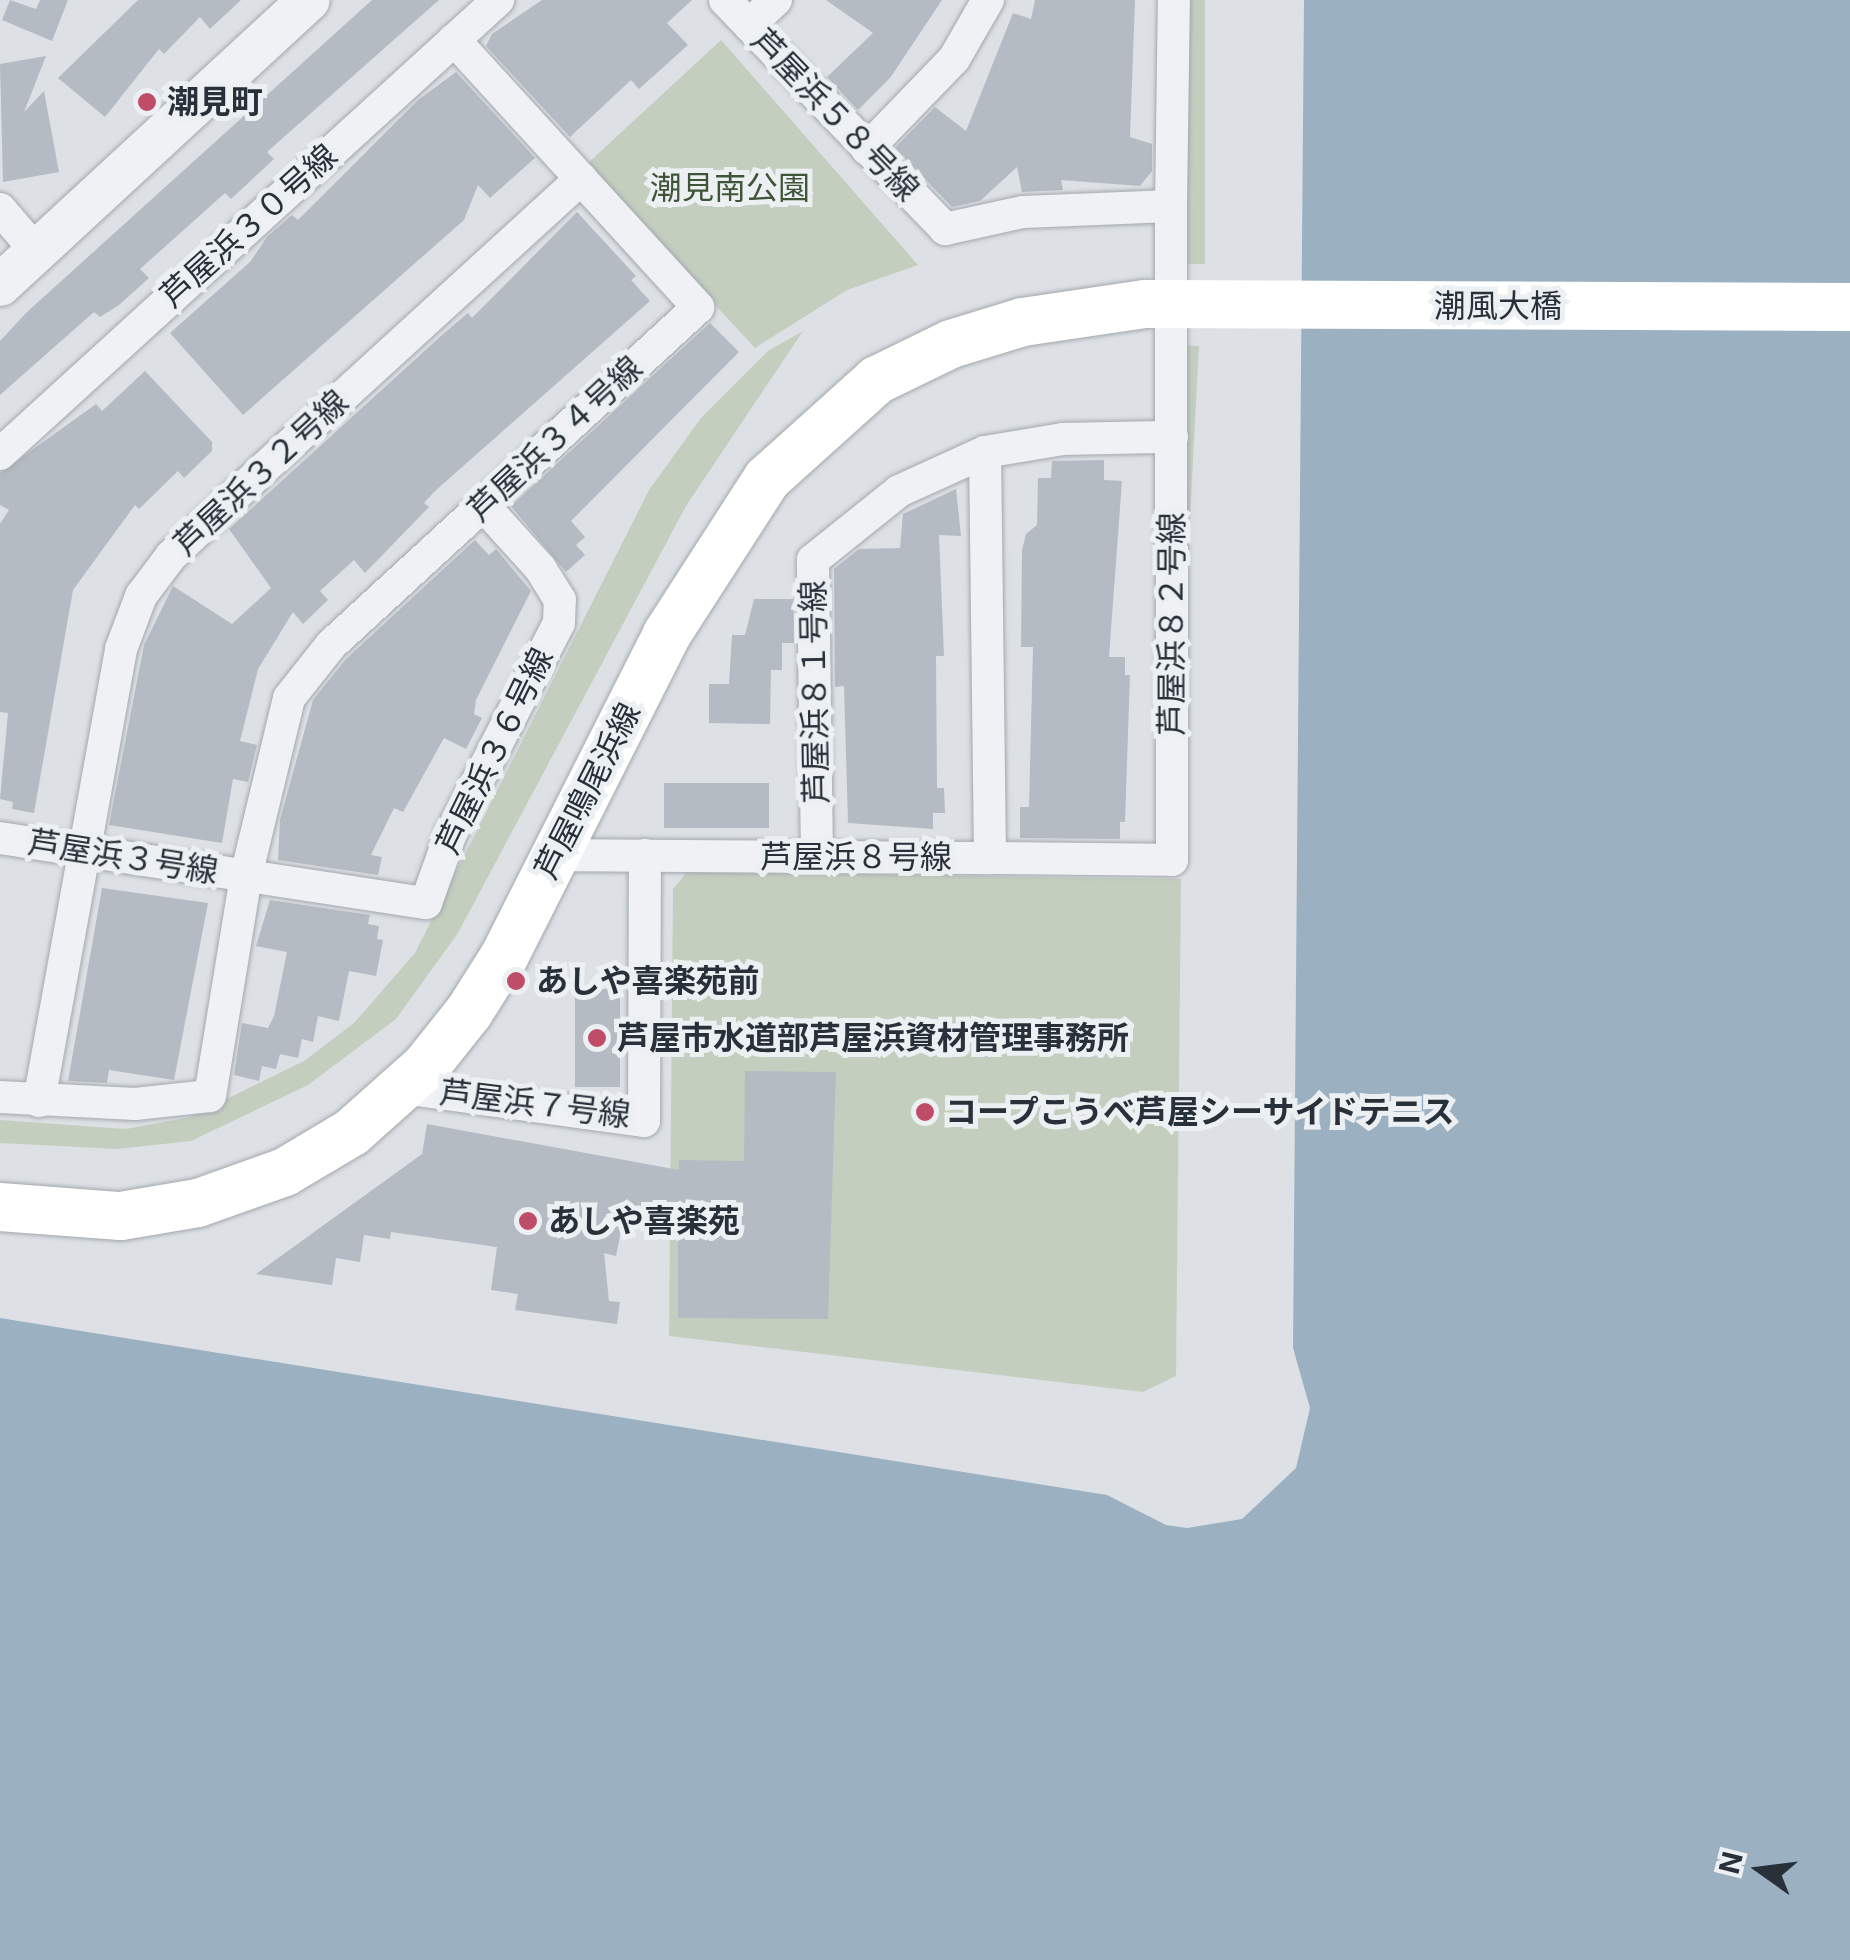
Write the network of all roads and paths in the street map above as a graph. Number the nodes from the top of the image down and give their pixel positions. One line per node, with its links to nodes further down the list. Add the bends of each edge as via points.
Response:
1 (309, 0): 13 (street)
2 (498, 0): 8 (street, 芦屋浜３０号線)
3 (724, 0): 7 (street, 芦屋浜５８号線)
4 (776, 0): 7 (street)
5 (988, 0): 9 (street, via 954,60)
6 (1174, 0): 11 (street, 芦屋浜８２号線)
7 (749, 25): 9 (street, 芦屋浜５８号線)
8 (454, 40): 10 (street, 芦屋浜３４号線); 19 (street, 芦屋浜３０号線)
9 (867, 149): 11 (street, 芦屋浜５８号線, via 945,229 1023,212)
10 (582, 179): 20 (street, 芦屋浜３４号線, via 698,307); 22 (street, 芦屋浜３２号線, via 156,574 121,649)
11 (1171, 206): 17 (street, 芦屋浜８２号線)
12 (0, 209): 13 (street)
13 (36, 251): 14 (street)
14 (0, 285)
15 (1145, 304): 16 (main road, 潮風大橋, bridge); 23 (main road, 芦屋鳴尾浜線, via 1022,322 951,344 878,380 814,431 767,479 710,560)
16 (1850, 307)
17 (1172, 437): 18 (street, 芦屋浜８１号線, via 1063,440); 26 (street, 芦屋浜８２号線, via 1172,860)
18 (985, 452): 25 (street, 芦屋浜８１号線, via 899,491 813,560); 26 (street, 芦屋浜８号線)
19 (0, 454)
20 (483, 504): 27 (street, 芦屋浜３４号線, via 331,645 289,698); 27 (street, 芦屋浜３６号線, via 540,568 560,600 559,623 450,833 426,904)
21 (0, 838): 22 (street, 芦屋浜３号線)
22 (83, 852): 27 (street, 芦屋浜３号線); 30 (street, 芦屋浜３２号線)
23 (557, 855): 24 (street, 芦屋浜８号線); 28 (main road, 芦屋鳴尾浜線, via 470,1012)
24 (645, 855): 25 (street, 芦屋浜８号線); 28 (street, 芦屋浜７号線, via 644,1121)
25 (817, 856): 26 (street, 芦屋浜８号線)
26 (990, 858)
27 (246, 876): 30 (street, 芦屋浜３４号線, via 210,1096 135,1104)
28 (403, 1088): 31 (main road, 芦屋鳴尾浜線, via 324,1150 238,1192 122,1216)
29 (0, 1097): 30 (street)
30 (39, 1101)
31 (0, 1207)

